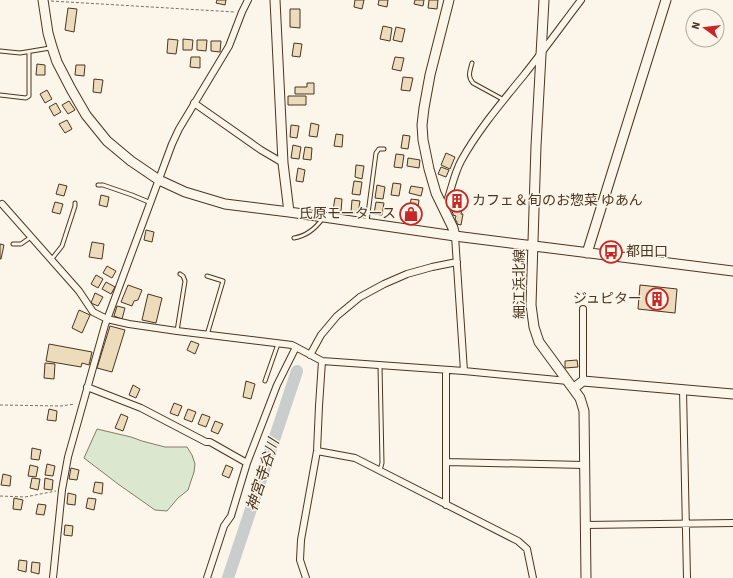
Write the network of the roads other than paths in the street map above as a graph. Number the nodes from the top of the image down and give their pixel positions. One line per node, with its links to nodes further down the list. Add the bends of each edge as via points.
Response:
1 (43, 0): 8 (street)
2 (248, 0): 15 (street, via 229,46)
3 (275, 0): 17 (street)
4 (449, 0): 23 (street, via 430,75 422,125 429,169)
5 (544, 0): 11 (street, 細江浜北線)
6 (581, 0): 11 (street)
7 (666, 0): 32 (street)
8 (52, 47): 10 (lane); 18 (street, via 57,62 86,115 107,142)
9 (0, 51): 10 (lane)
10 (30, 52): 13 (lane, via 29,96 26,98)
11 (541, 53): 14 (street); 31 (street, 細江浜北線)
12 (472, 63): 14 (lane, via 470,80)
13 (0, 95)
14 (504, 100): 23 (street, via 461,161)
15 (194, 103): 17 (street); 18 (street, via 179,129)
16 (384, 149): 26 (lane, via 377,150 376,154)
17 (283, 163): 24 (street)
18 (158, 180): 20 (street); 24 (street, via 185,192 225,204)
19 (98, 185): 20 (lane)
20 (151, 203): 39 (street)
21 (1, 204): 28 (street)
22 (75, 204): 33 (lane, via 62,246)
23 (444, 209): 27 (street)
24 (289, 212): 25 (street)
25 (323, 217): 26 (street); 29 (lane, via 309,232)
26 (367, 223): 27 (street)
27 (455, 236): 31 (street); 34 (street)
28 (31, 237): 30 (lane, via 21,244); 33 (street)
29 (294, 238)
30 (13, 244)
31 (534, 246): 32 (street); 51 (street, 細江浜北線, via 531,305 534,327 540,342)
32 (587, 253): 35 (street)
33 (51, 260): 39 (street, via 79,291 93,312)
34 (457, 262): 44 (street, via 407,274 360,297 337,316 321,335); 48 (street)
35 (733, 271)
36 (180, 274): 40 (lane, via 185,281)
37 (207, 276): 41 (lane, via 223,280)
38 (582, 309): 50 (street)
39 (107, 319): 40 (street); 52 (street)
40 (176, 331): 41 (street)
41 (207, 335): 42 (street)
42 (278, 344): 43 (street); 49 (lane)
43 (296, 347): 44 (street); 57 (street, via 277,385)
44 (310, 355): 45 (street)
45 (322, 361): 46 (street); 55 (street)
46 (380, 366): 47 (street); 59 (lane, via 382,462)
47 (446, 370): 48 (street); 56 (street)
48 (464, 371): 51 (street)
49 (265, 381)
50 (583, 381): 51 (street); 53 (street)
51 (571, 384): 58 (street, 細江浜北線, via 580,398 584,411)
52 (87, 387): 57 (street, via 142,408); 64 (street, via 62,490)
53 (683, 390): 54 (street); 62 (street)
54 (733, 394)
55 (317, 451): 59 (street, via 355,458); 66 (street, via 301,540 300,560)
56 (447, 462): 58 (street); 60 (street)
57 (247, 463): 65 (street, via 231,516 224,526)
58 (584, 465): 63 (street, 細江浜北線)
59 (379, 470): 60 (street)
60 (446, 505): 67 (street, via 518,541 528,549)
61 (733, 523): 62 (street)
62 (686, 524): 63 (street); 69 (street)
63 (585, 525): 68 (street, 細江浜北線)
64 (53, 578)
65 (207, 578)
66 (306, 578)
67 (533, 578)
68 (586, 578)
69 (687, 578)

